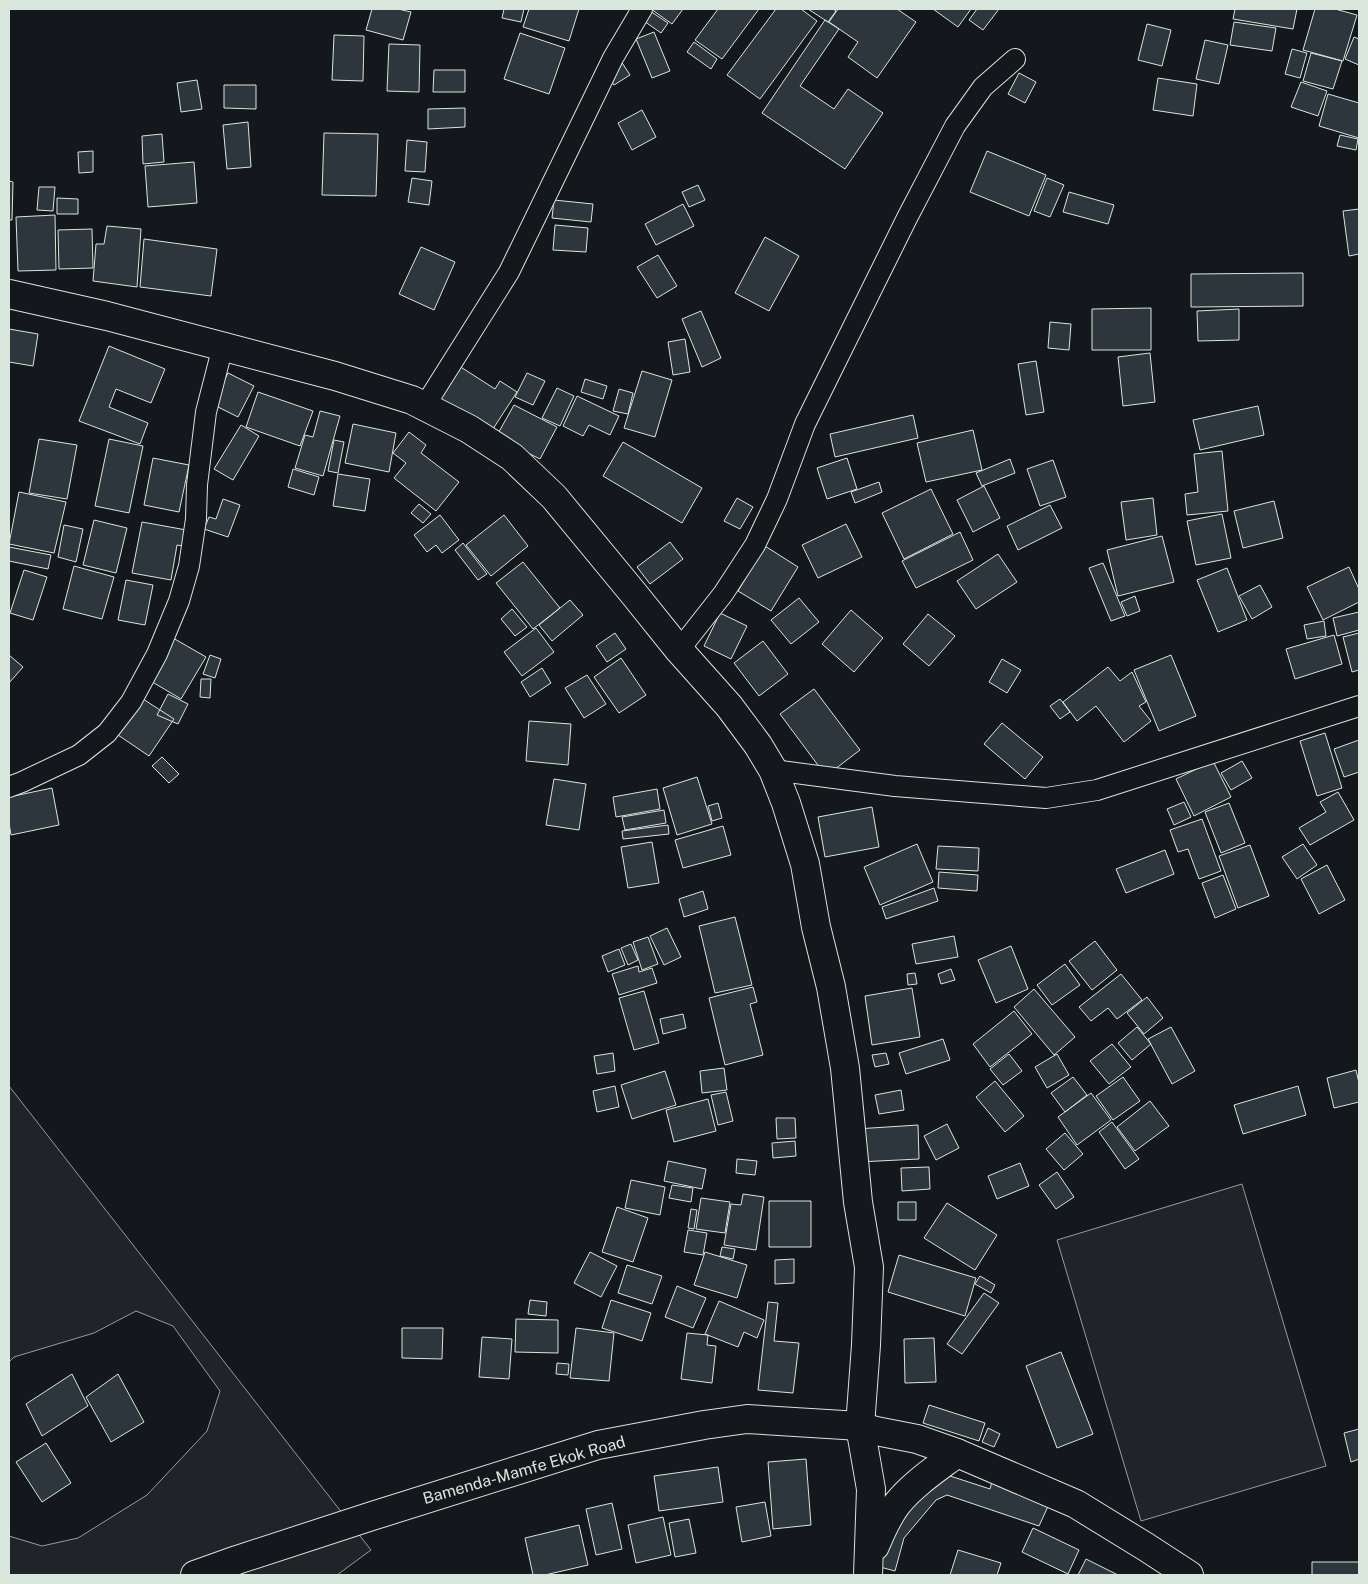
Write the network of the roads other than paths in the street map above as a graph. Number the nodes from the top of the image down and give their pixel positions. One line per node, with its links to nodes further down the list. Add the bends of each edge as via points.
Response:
1 (642, 9): 5 (street, via 613,58 509,272)
2 (1015, 59): 6 (street, via 983,87 955,126 804,424 777,499 755,545 723,594)
3 (9, 294): 4 (main road)
4 (223, 346): 5 (main road, via 336,376); 9 (street, via 206,412 189,566 179,601 157,654 130,702 107,734 79,755)
5 (424, 406): 6 (main road, via 469,429 512,457 554,497)
6 (679, 650): 8 (main road, via 730,706)
7 (1359, 706): 8 (street, via 1097,790 1046,798 895,786)
8 (773, 770): 10 (main road, via 805,864 845,1068 858,1202 869,1266)
9 (9, 786)
10 (860, 1426): 11 (main road, Bamenda-Mamfe Ekok Road, via 917,1439); 12 (main road, via 872,1489); 13 (main road, Bamenda-Mamfe Ekok Road, via 747,1419 598,1445)
11 (956, 1453): 12 (main road, via 897,1504); 14 (main road, Bamenda-Mamfe Ekok Road, via 1076,1504)
12 (869, 1566)
13 (195, 1575)
14 (1189, 1575)

